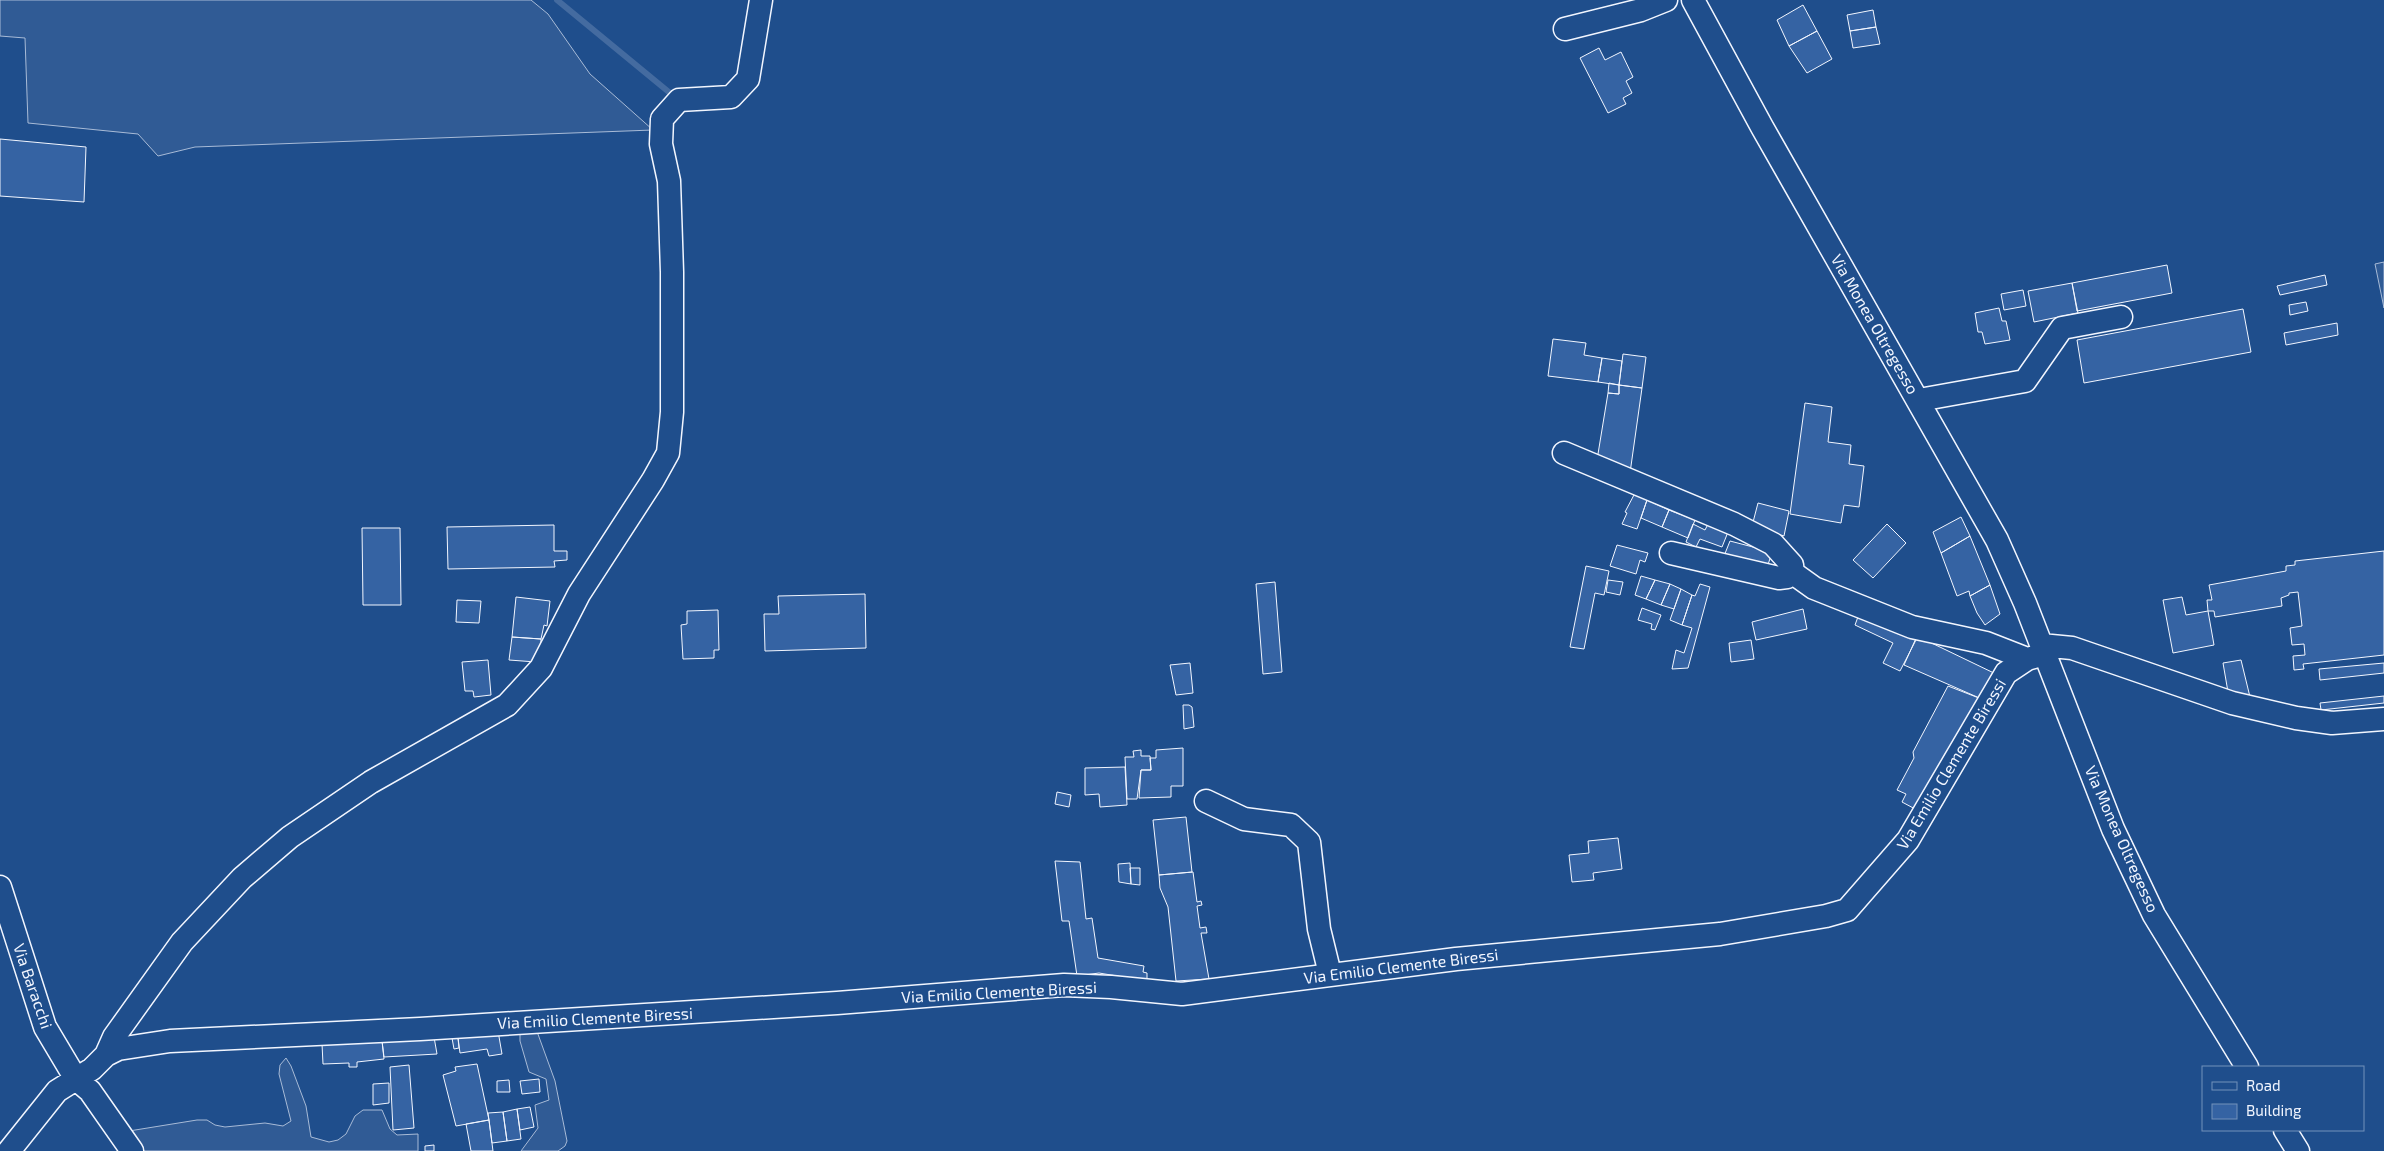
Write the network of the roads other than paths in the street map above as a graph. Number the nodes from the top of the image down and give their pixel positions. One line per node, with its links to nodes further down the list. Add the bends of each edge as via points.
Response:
1 (761, 0): 17 (street, Via Emilio Clemente Biressi, via 748,79 731,97 679,100 662,119 661,144 669,181 672,272 672,412 668,453 579,594 541,668 507,705 371,782 290,836 242,878 182,942 114,1037)
2 (1666, 0): 4 (street, via 1641,10)
3 (1693, 0): 6 (street, Via Monea Oltregesso)
4 (1565, 29)
5 (2121, 317): 6 (street, via 2062,328 2025,381)
6 (1919, 400): 11 (street, Via Monea Oltregesso, via 1997,540)
7 (1564, 453): 9 (street, via 1734,524 1773,544 1792,565)
8 (1671, 554): 9 (street, via 1779,578)
9 (1793, 573): 10 (street, via 1814,588 1912,626 1986,643)
10 (2003, 651): 11 (street); 12 (street)
11 (2038, 652): 12 (street, Via Emilio Clemente Biressi); 13 (street, via 2072,648 2232,702 2296,718 2332,723); 18 (street, Via Monea Oltregesso, via 2113,829 2154,915)
12 (2006, 673): 16 (street, Via Emilio Clemente Biressi, via 1908,840 1847,910 1720,934)
13 (2384, 719)
14 (1206, 801): 16 (street, via 1244,819 1291,825 1309,842 1319,929)
15 (0, 887): 19 (street, Via Baracchi, via 45,1027)
16 (1330, 974): 17 (street, Via Emilio Clemente Biressi, via 1182,994 1111,986 1064,985 837,1003 170,1041 118,1049)
17 (106, 1055): 19 (street, Via Emilio Clemente Biressi)
18 (2246, 1066)
19 (76, 1079): 21 (street, Via Emilio Clemente Biressi, via 57,1091); 22 (street, Via Baracchi, via 90,1091)
20 (2286, 1131): 23 (street)
21 (9, 1151)
22 (132, 1151)
23 (2298, 1151)

